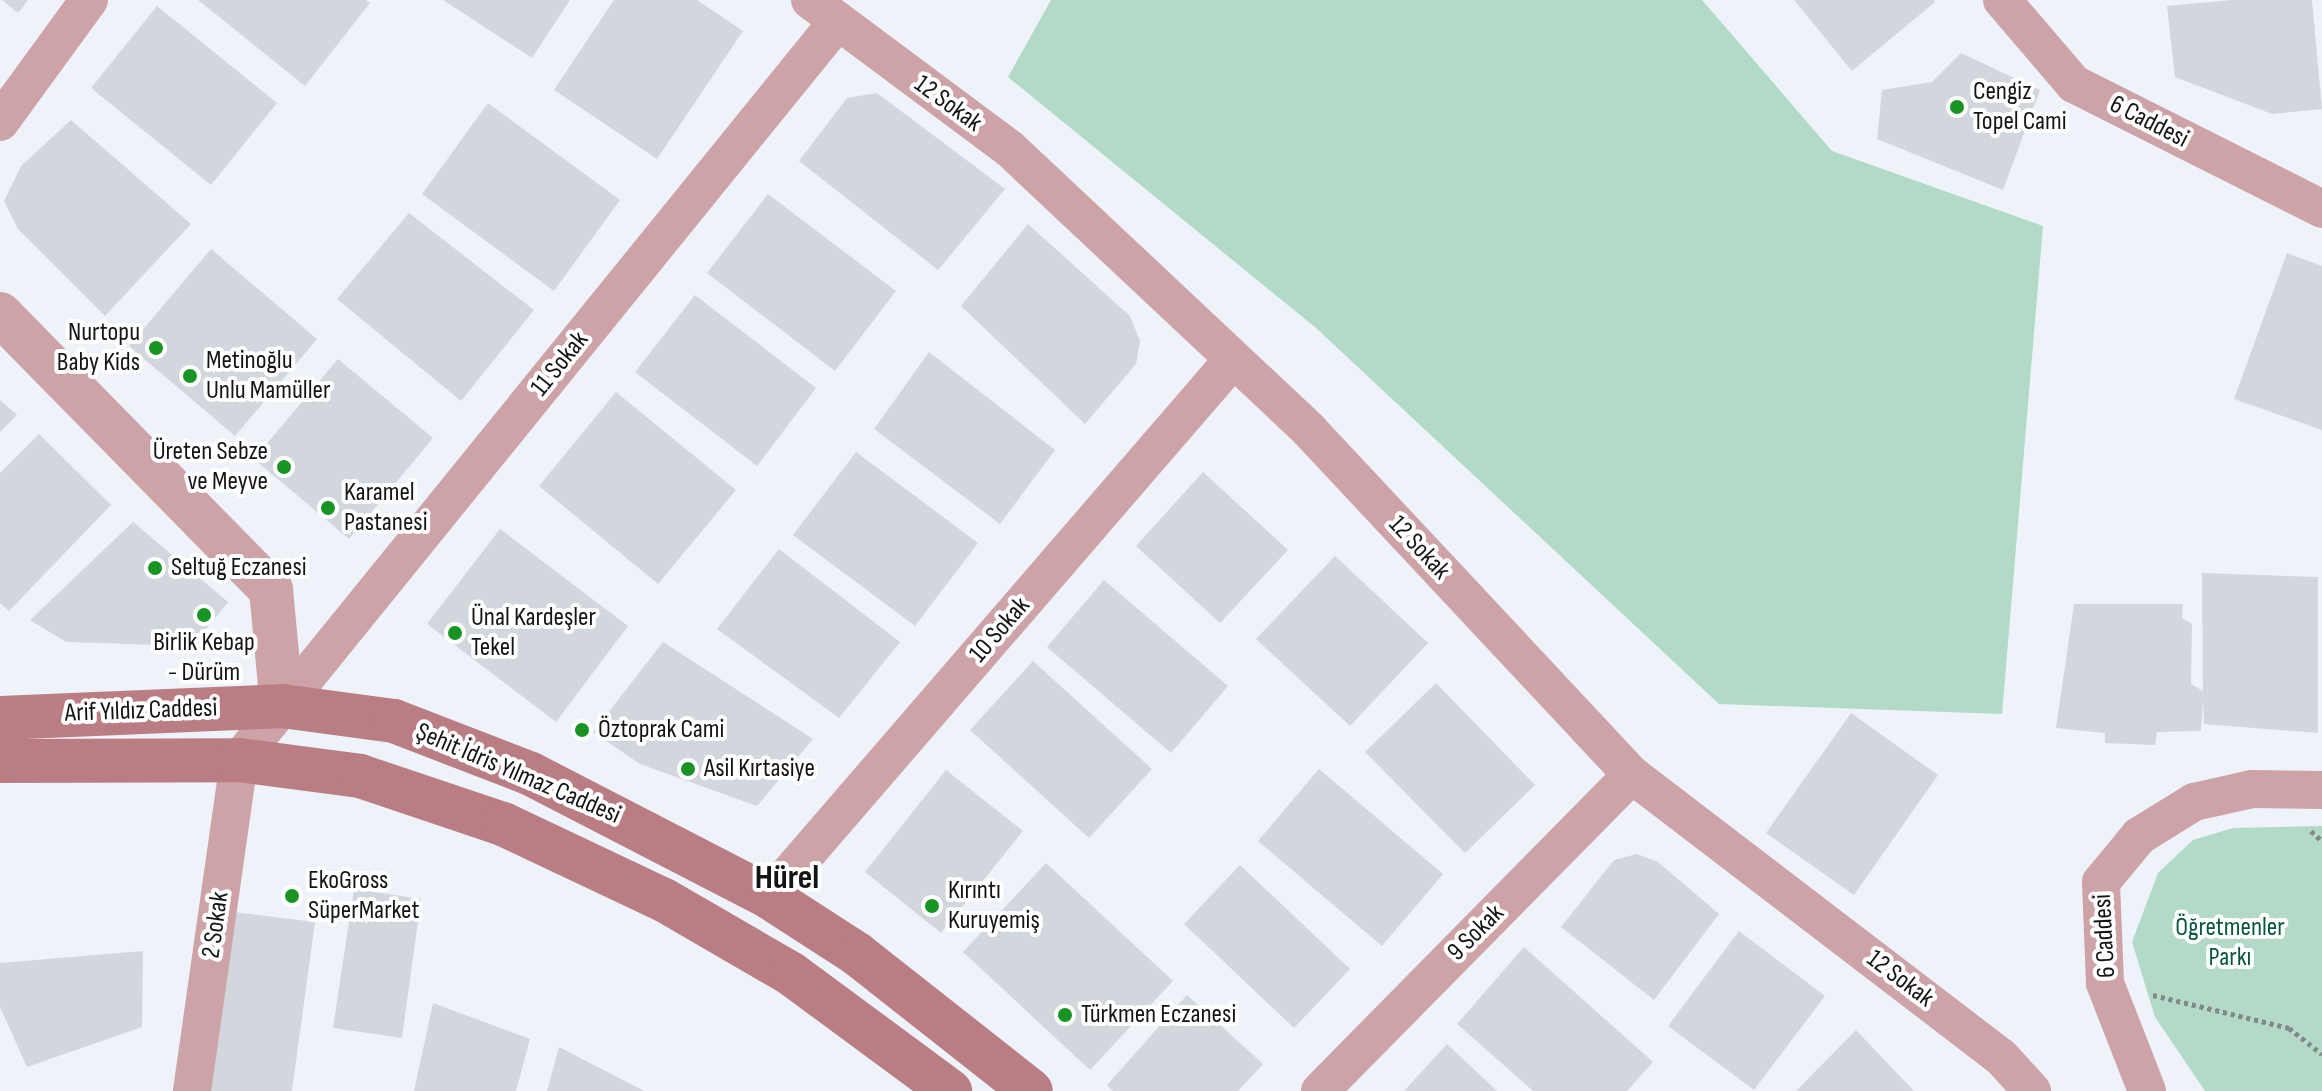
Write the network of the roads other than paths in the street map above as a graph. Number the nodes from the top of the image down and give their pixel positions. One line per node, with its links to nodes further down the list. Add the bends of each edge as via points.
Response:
1 (89, 0): 4 (street)
2 (2002, 0): 5 (street, 6 Caddesi, via 2074,84)
3 (824, 11): 7 (street, 12 Sokak, via 1010,149); 8 (street, 11 Sokak)
4 (0, 122)
5 (2322, 209)
6 (0, 314): 8 (street, via 271,590)
7 (1230, 363): 12 (street, 12 Sokak, via 1309,430); 14 (street, 10 Sokak)
8 (282, 706): 9 (main road, Arif Yıldız Caddesi); 10 (street, 11 Sokak); 14 (main road, Şehit İdris Yılmaz Caddesi, via 394,721 531,774)
9 (0, 718)
10 (239, 760): 11 (main road, Arif Yıldız Caddesi); 15 (street, 2 Sokak); 16 (main road, Şehit İdris Yılmaz Caddesi, via 360,776 516,831 664,900 790,973)
11 (0, 761)
12 (1632, 775): 18 (street, 9 Sokak); 19 (street, 12 Sokak, via 2001,1057)
13 (2322, 790): 20 (street, 6 Caddesi, via 2252,789 2194,802 2139,836 2101,882 2105,983)
14 (769, 897): 17 (main road, Şehit İdris Yılmaz Caddesi, via 857,954)
15 (192, 1091)
16 (950, 1091)
17 (1031, 1091)
18 (1320, 1091)
19 (2032, 1091)
20 (2147, 1091)

